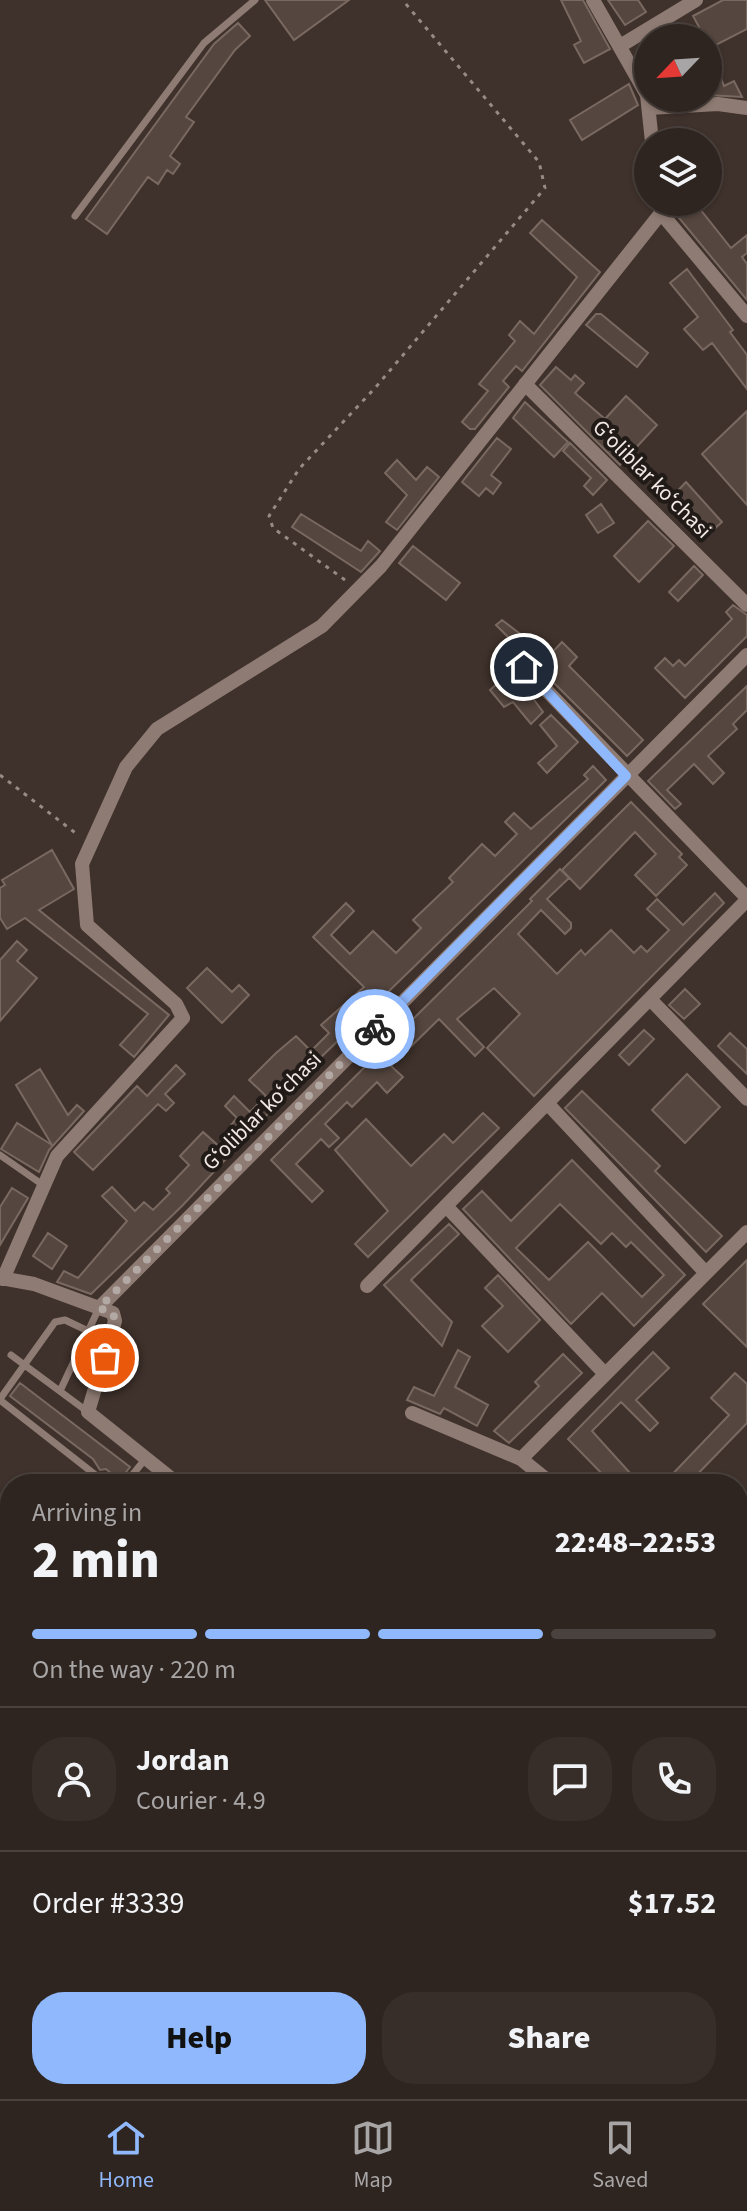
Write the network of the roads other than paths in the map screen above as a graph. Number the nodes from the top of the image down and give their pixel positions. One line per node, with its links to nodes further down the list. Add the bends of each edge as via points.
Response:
1 (255, 0): 8 (lane, via 204,43)
2 (593, 0): 4 (street)
3 (696, 0): 4 (street)
4 (620, 46): 5 (street)
5 (634, 71)
6 (722, 105): 7 (street)
7 (747, 108)
8 (75, 216)
9 (654, 216): 12 (street)
10 (666, 216): 11 (street)
11 (747, 316)
12 (525, 384): 13 (street, Gʻoliblar koʻchasi); 22 (street, via 381,566 322,626 157,729 126,767 82,864 87,925 176,1004 183,1018 57,1156)
13 (747, 605)
14 (747, 655): 16 (street, Gʻoliblar koʻchasi)
15 (524, 667): 16 (street)
16 (626, 776): 17 (street); 28 (street, Gʻoliblar koʻchasi)
17 (747, 899): 18 (street)
18 (650, 999): 19 (street); 20 (street)
19 (747, 1099)
20 (547, 1103): 23 (street); 25 (street)
21 (0, 1155): 22 (lane)
22 (43, 1185): 26 (street)
23 (446, 1206): 27 (street); 32 (street)
24 (747, 1232): 25 (street)
25 (706, 1273): 32 (street)
26 (2, 1279): 28 (street, via 34,1284)
27 (367, 1286)
28 (99, 1308): 29 (lane); 35 (street, via 113,1313 115,1321)
29 (86, 1330): 31 (lane, via 65,1320 55,1322); 33 (lane)
30 (11, 1355): 31 (lane)
31 (24, 1365): 33 (lane); 34 (lane)
32 (605, 1374): 38 (street)
33 (60, 1391): 35 (lane)
34 (0, 1399): 39 (lane)
35 (88, 1412): 37 (street)
36 (412, 1413): 38 (street)
37 (146, 1458): 40 (lane); 41 (street)
38 (521, 1459): 42 (street)
39 (94, 1474)
40 (133, 1474)
41 (166, 1474)
42 (540, 1474)

